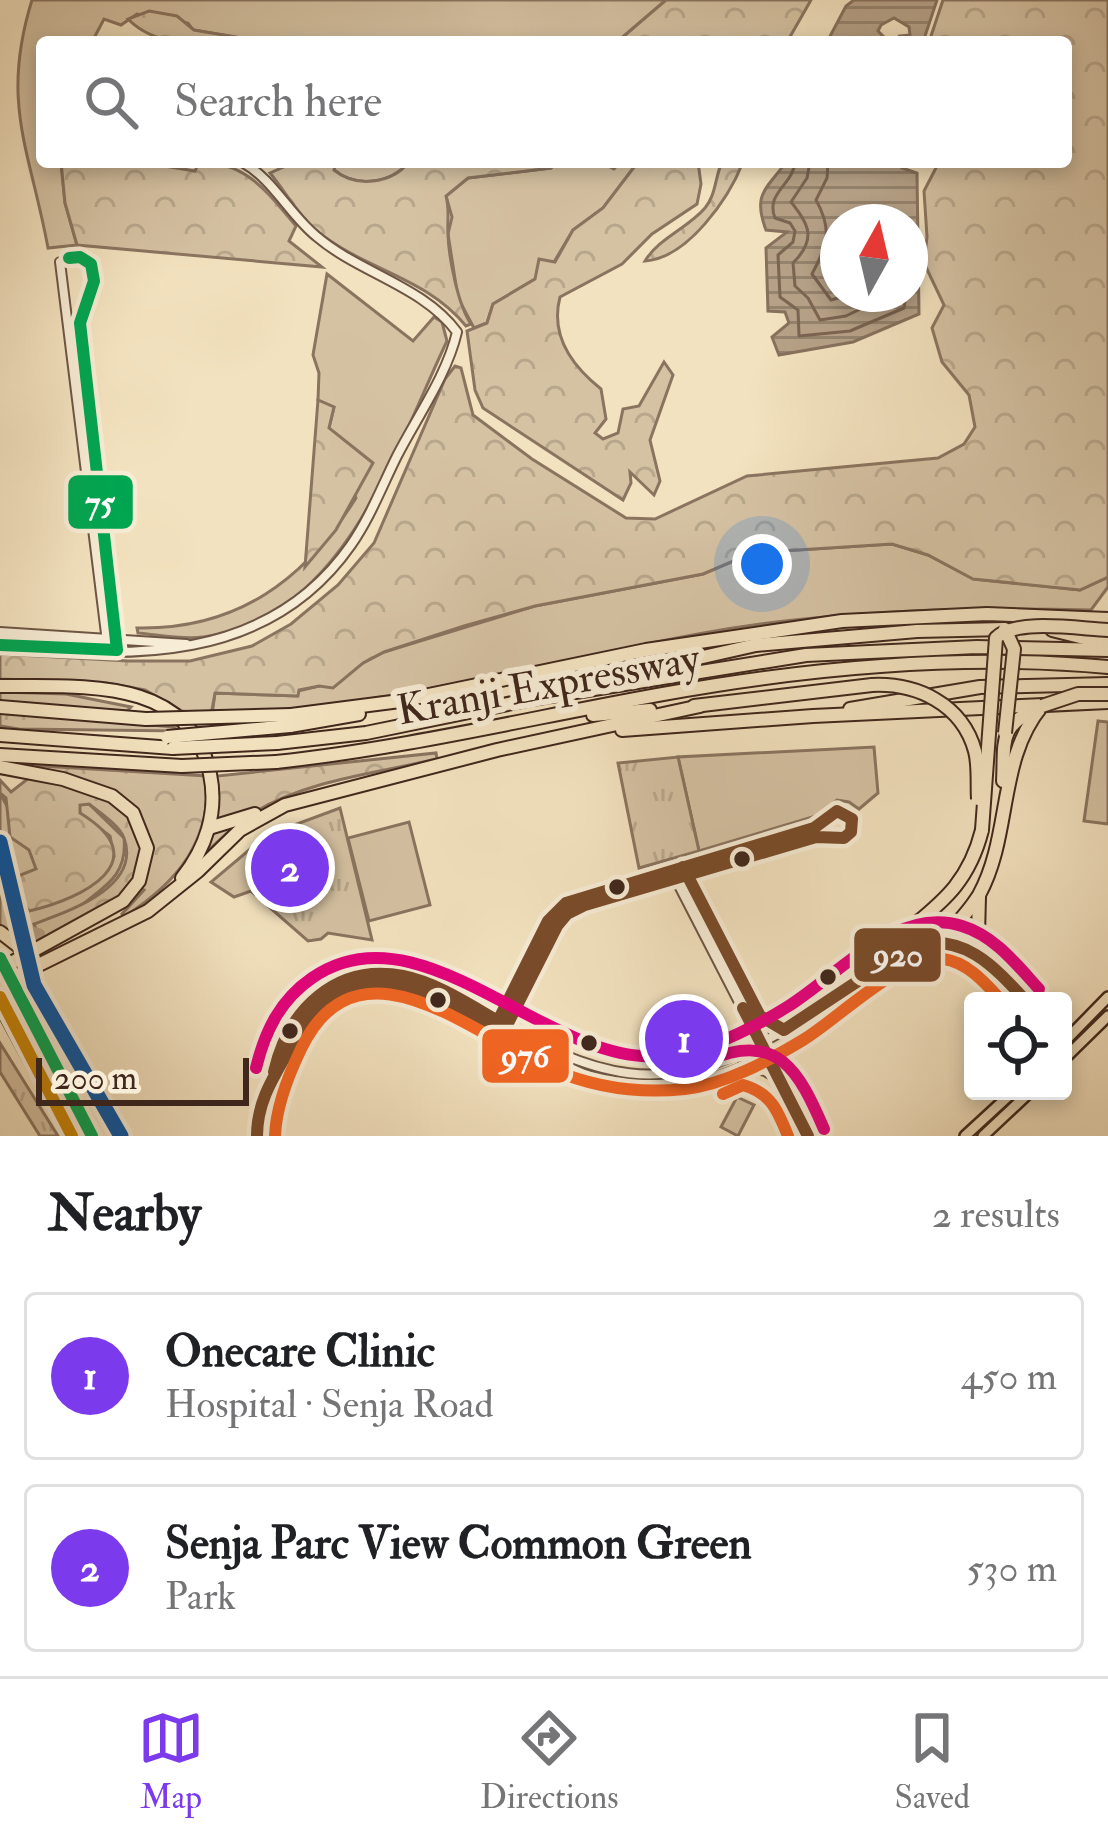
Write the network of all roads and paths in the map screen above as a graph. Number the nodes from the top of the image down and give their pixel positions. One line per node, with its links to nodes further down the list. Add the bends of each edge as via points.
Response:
1 (250, 168): 8 (street, via 338,254 427,303 457,332 350,548 282,610)
2 (987, 614): 3 (highway); 10 (highway); 22 (highway, via 760,632)
3 (1108, 619)
4 (1005, 629): 5 (highway, bridge); 16 (highway, via 756,645); 23 (highway, bridge, via 1014,649); 33 (highway, bridge, via 993,646)
5 (1108, 630)
6 (0, 632): 7 (street)
7 (111, 637): 7 (street, via 60,262 80,257 94,281 80,323); 8 (street); 11 (street)
8 (206, 643): 11 (street)
9 (0, 645): 11 (street)
10 (1108, 647): 16 (highway, via 806,656)
11 (112, 650)
12 (1108, 667): 21 (highway, Kranji Expressway, via 848,669)
13 (1108, 685): 20 (highway, via 980,687)
14 (6, 686): 32 (highway, via 124,693 182,718 203,745)
15 (1108, 698): 18 (highway, bridge, via 1078,694); 20 (highway)
16 (532, 699): 26 (highway, Kranji Expressway, bridge, via 366,733)
17 (700, 706): 21 (highway); 25 (highway); 33 (highway, bridge, via 891,684 924,692 964,729 975,752)
18 (1042, 706): 23 (highway, bridge); 30 (highway, via 1018,742)
19 (0, 707): 22 (highway, bridge)
20 (813, 716): 25 (highway)
21 (538, 720): 27 (highway, Kranji Expressway, bridge, via 276,762 182,766)
22 (291, 721): 26 (highway, bridge)
23 (1005, 733): 30 (highway)
24 (0, 735): 26 (highway, Kranji Expressway)
25 (562, 737): 29 (highway)
26 (170, 743)
27 (0, 755)
28 (0, 767): 41 (highway, via 87,785 124,804 147,848 139,881 123,901)
29 (285, 805): 32 (highway); 37 (highway, via 239,830)
30 (1001, 818): 38 (highway)
31 (827, 820): 34 (street); 34 (street, via 842,811 852,819 848,835); 35 (street)
32 (208, 829): 37 (highway)
33 (982, 830): 45 (highway, via 951,895)
34 (831, 836): 35 (street)
35 (684, 871): 36 (street); 55 (street, via 760,1016)
36 (673, 874): 49 (street, via 567,914); 54 (street, via 559,907); 58 (street)
37 (170, 894): 42 (highway)
38 (979, 895): 40 (highway); 43 (highway)
39 (0, 932): 41 (highway, via 22,949)
40 (942, 939): 43 (street); 45 (street, via 911,946); 60 (street)
41 (41, 949): 44 (highway)
42 (59, 956): 44 (highway); 51 (highway, via 27,985)
43 (986, 958): 46 (street)
44 (3, 971): 51 (highway)
45 (866, 974): 55 (street)
46 (1018, 992)
47 (1108, 997): 52 (main road)
48 (0, 1004): 65 (highway)
49 (516, 1007): 54 (street); 56 (street)
50 (1108, 1016): 59 (main road)
51 (29, 1017): 66 (highway)
52 (1081, 1025): 53 (street); 57 (main road)
53 (1072, 1026)
54 (501, 1027): 56 (street); 61 (street, via 584,1074 617,1082 692,1084); 67 (street, via 394,974 331,985 306,1004 285,1037)
55 (784, 1030): 58 (street)
56 (528, 1036): 58 (street, via 596,1069 658,1077 707,1068)
57 (1072, 1038)
58 (762, 1042): 60 (street)
59 (1072, 1043)
60 (768, 1053): 61 (street); 62 (street)
61 (742, 1066): 62 (street)
62 (784, 1084): 68 (street)
63 (1004, 1100): 69 (main road)
64 (1021, 1100): 70 (main road)
65 (70, 1136)
66 (92, 1136)
67 (256, 1136)
68 (808, 1136)
69 (965, 1136)
70 (983, 1136)

